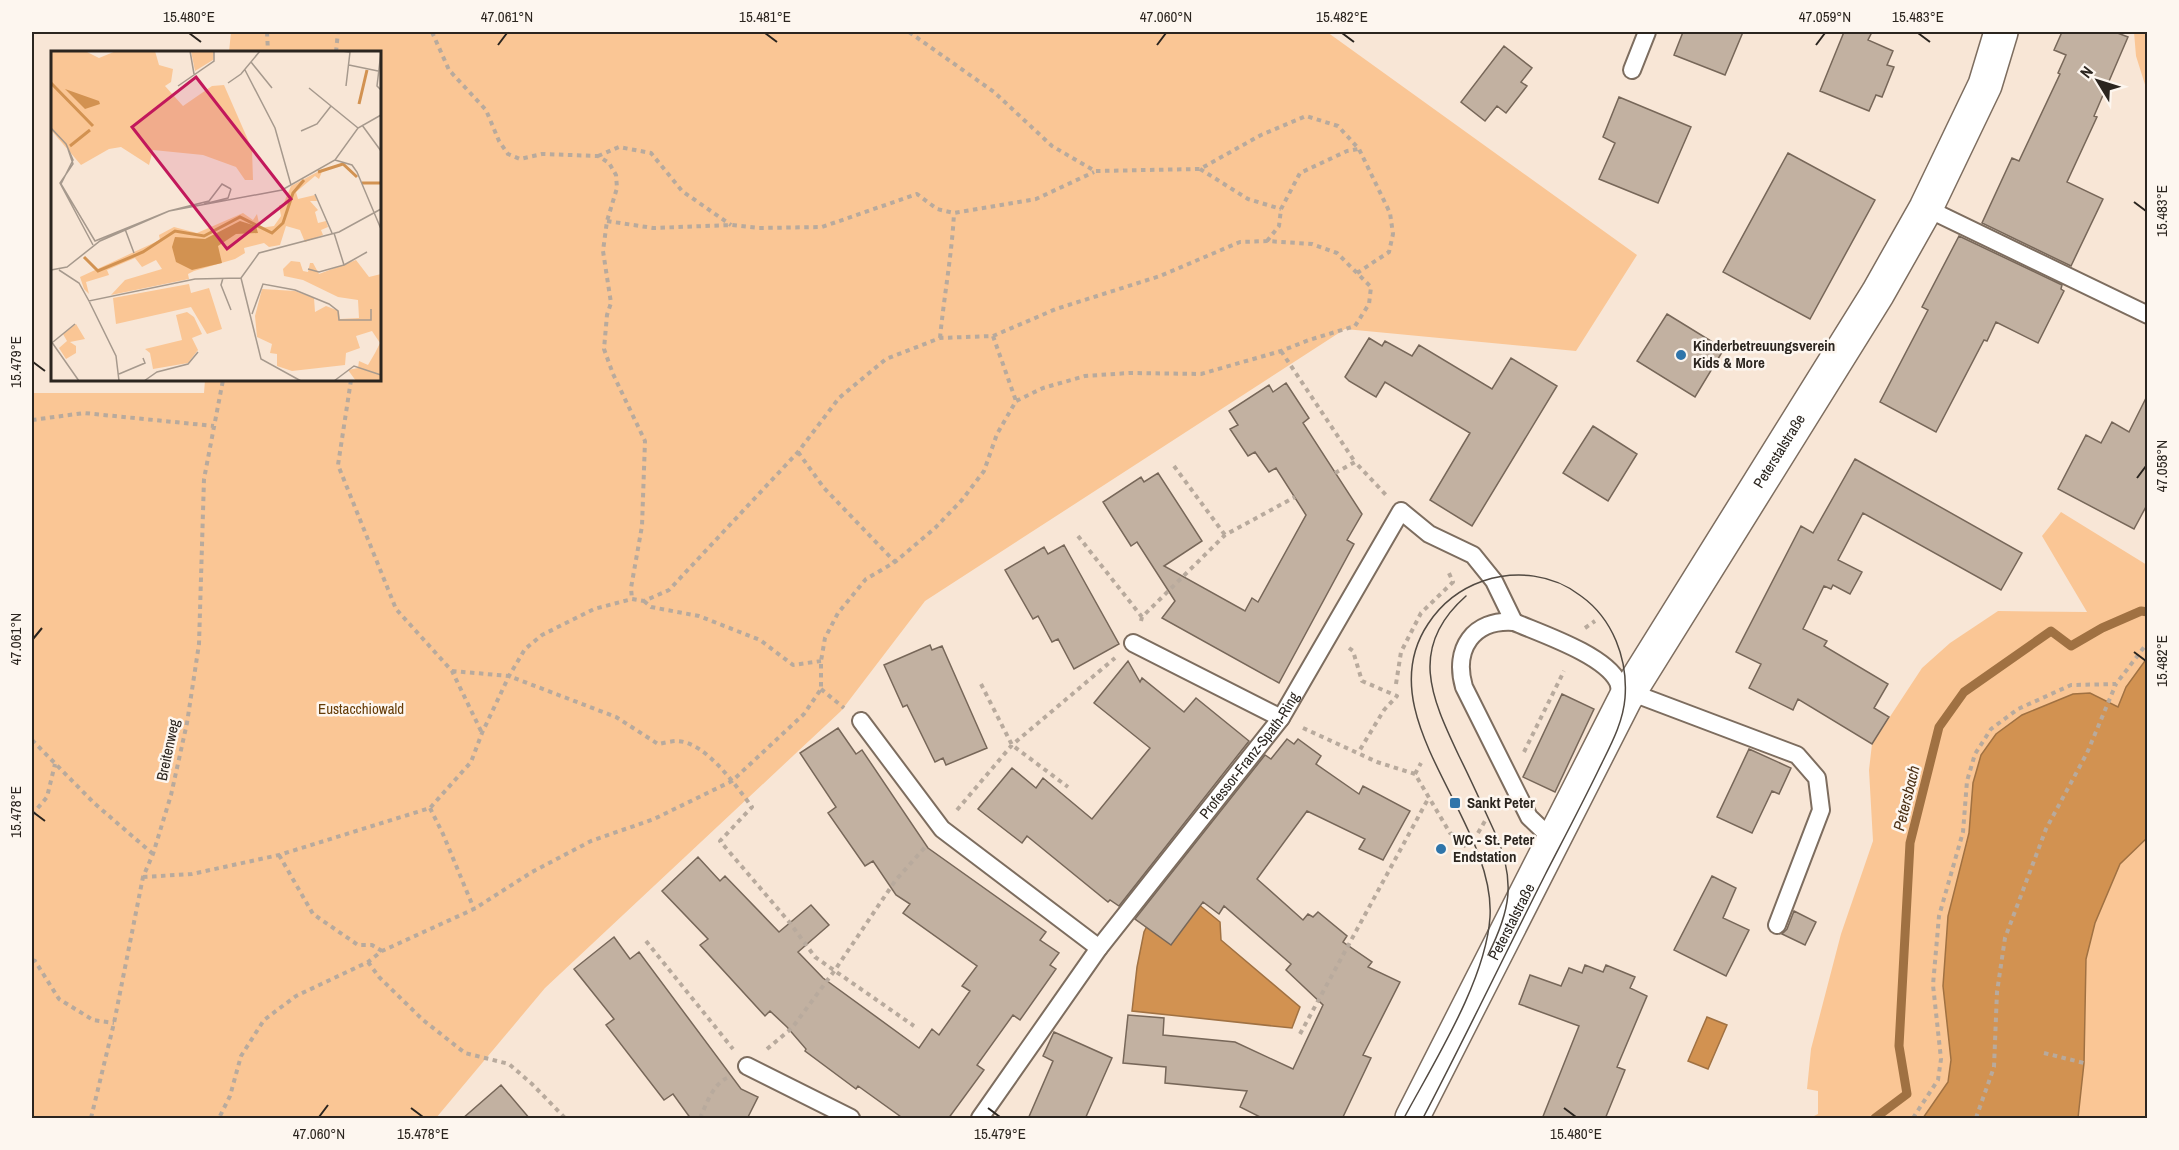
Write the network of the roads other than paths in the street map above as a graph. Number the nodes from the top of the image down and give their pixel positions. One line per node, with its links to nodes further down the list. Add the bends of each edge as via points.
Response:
1 (1647, 32): 3 (lane)
2 (2001, 32): 4 (street, Peterstalstraße, via 1985,85)
3 (1632, 69)
4 (1926, 208): 5 (lane); 8 (street, Peterstalstraße, via 1860,323)
5 (2148, 315)
6 (1514, 622): 9 (lane, Professor-Franz-Spath-Ring, via 1494,581 1473,555 1429,534 1401,511); 11 (lane, via 1595,658 1610,670 1619,683 1620,699); 12 (lane, via 1501,621 1476,632 1466,644 1460,673 1529,817)
7 (1133, 643): 9 (lane)
8 (1630, 692): 11 (street, Peterstalstraße); 13 (lane, via 1797,755 1817,778 1821,810)
9 (1281, 718): 14 (lane, Professor-Franz-Spath-Ring)
10 (861, 721): 14 (lane, via 942,829)
11 (1609, 729): 12 (street, Peterstalstraße)
12 (1552, 839): 18 (street, Peterstalstraße)
13 (1777, 925)
14 (1099, 948): 17 (lane, Professor-Franz-Spath-Ring)
15 (747, 1065): 16 (lane)
16 (851, 1119)
17 (980, 1119)
18 (1412, 1119)

